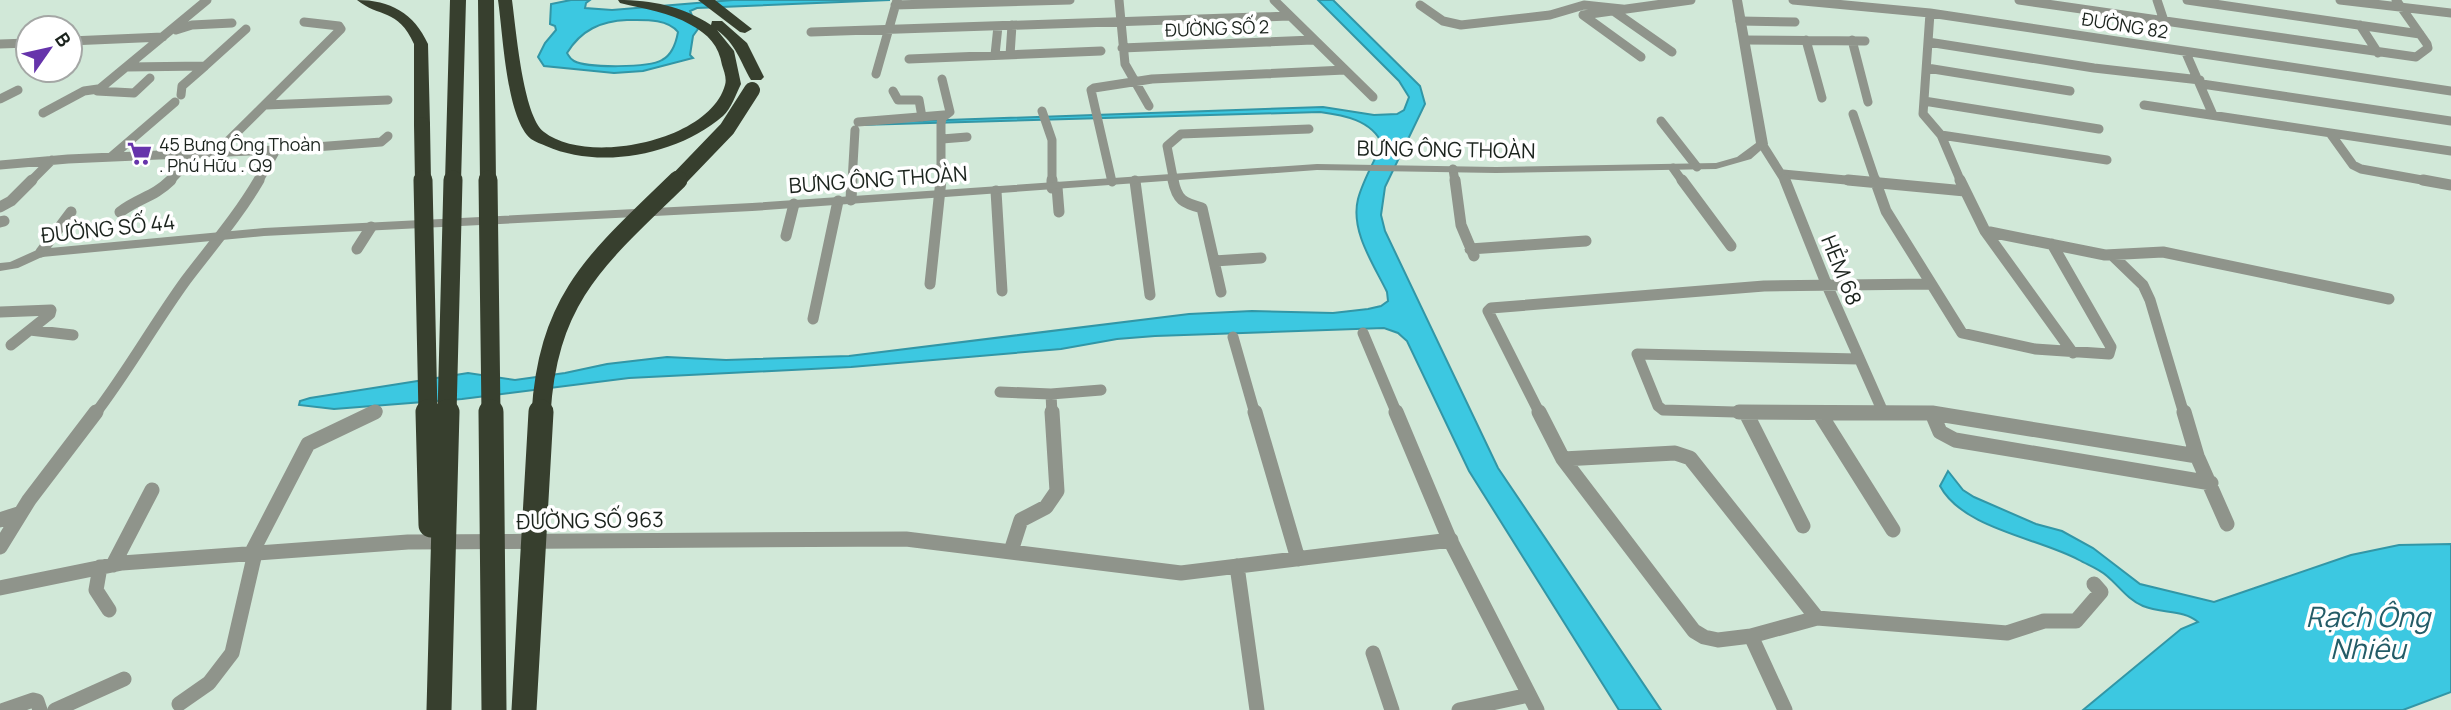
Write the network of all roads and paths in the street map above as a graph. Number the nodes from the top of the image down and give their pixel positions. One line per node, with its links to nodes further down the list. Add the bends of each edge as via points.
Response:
1 (207, 0): 40 (street)
2 (364, 0): 190 (highway, bridge, via 402,17 421,44)
3 (458, 0): 191 (highway, bridge)
4 (486, 0): 192 (highway, bridge)
5 (505, 0): 6 (highway, via 523,118 545,143 580,152 622,150 697,130 720,113 732,92 733,65 724,46 704,27)
6 (625, 0)
7 (656, 0): 66 (highway, via 724,28 751,57)
8 (705, 0): 66 (highway, via 740,24 752,39 758,57)
9 (1070, 0): 19 (street)
10 (1119, 0): 32 (street)
11 (1275, 0): 26 (street)
12 (1691, 0): 22 (street)
13 (1737, 0): 27 (street)
14 (1793, 0): 24 (street, ĐƯỜNG 82)
15 (2020, 0): 28 (street)
16 (2157, 0): 28 (street)
17 (2187, 0): 34 (street)
18 (2340, 0): 20 (street)
19 (896, 2): 37 (street)
20 (2398, 4): 25 (street); 39 (street)
21 (1420, 5): 22 (street, via 1443,22 1461,25 1550,15 1584,5)
22 (1622, 9): 23 (street)
23 (1612, 10): 50 (street); 55 (street, via 1583,15)
24 (1930, 13): 47 (street); 51 (street, ĐƯỜNG 82)
25 (2451, 13)
26 (1289, 16): 32 (street); 42 (street)
27 (1740, 21): 30 (street); 43 (street)
28 (2164, 21): 52 (street)
29 (304, 22): 78 (street, via 341,29)
30 (1795, 22)
31 (232, 23): 40 (street, via 192,25)
32 (1120, 23): 33 (street); 48 (street)
33 (1012, 25): 35 (street); 54 (street)
34 (2360, 25): 39 (street); 52 (street)
35 (998, 26): 37 (street); 53 (street)
36 (246, 29): 57 (street)
37 (887, 30): 38 (street); 61 (street)
38 (811, 32)
39 (2420, 34): 52 (street, via 2428,48 2416,57)
40 (166, 35): 41 (street); 58 (street)
41 (84, 40)
42 (1313, 40): 48 (street, ĐƯỜNG SỐ 2); 60 (street)
43 (1744, 40): 44 (street); 96 (street)
44 (1806, 40): 45 (street); 73 (street)
45 (1852, 40): 46 (street); 77 (street)
46 (1865, 41)
47 (1928, 43): 59 (street); 65 (street)
48 (1122, 48): 64 (street)
49 (1101, 51): 54 (street)
50 (1672, 52)
51 (2186, 53): 65 (street); 70 (street, ĐƯỜNG 82)
52 (2378, 53)
53 (995, 55): 54 (street); 56 (street)
54 (1010, 55)
55 (1641, 57)
56 (909, 59)
57 (205, 66): 58 (street); 101 (street, via 182,86 178,98)
58 (127, 67): 67 (street)
59 (1927, 68): 71 (street); 76 (street)
60 (1345, 71): 64 (street); 72 (street)
61 (876, 74)
62 (150, 78): 67 (street, via 134,93)
63 (942, 79): 86 (street, via 950,112)
64 (1133, 81): 80 (street); 111 (street, via 1091,90)
65 (2201, 82): 83 (street); 88 (street)
66 (754, 83): 193 (highway, bridge, via 733,123 599,260 558,322 542,396)
67 (98, 89): 81 (street, via 84,91)
68 (18, 90): 74 (street)
69 (893, 91): 84 (street, via 898,100 919,100)
70 (2451, 91)
71 (2070, 92)
72 (1373, 97)
73 (1822, 98)
74 (0, 99)
75 (388, 100): 78 (street)
76 (1924, 101): 90 (street); 92 (street, via 1925,118)
77 (1868, 102)
78 (266, 105): 99 (street)
79 (2144, 105): 83 (street)
80 (1149, 106)
81 (43, 113)
82 (1853, 114): 112 (street)
83 (2213, 115): 91 (street)
84 (922, 117): 86 (street); 118 (street, via 857,126)
85 (1045, 117): 114 (street, via 1052,140)
86 (943, 119): 95 (street)
87 (1661, 121): 105 (street)
88 (2451, 121)
89 (1309, 129): 109 (street, via 1174,133 1167,146)
90 (2099, 129)
91 (2330, 133): 98 (street); 113 (street, via 2361,169)
92 (1941, 135): 103 (street); 116 (street)
93 (388, 136): 97 (street, via 382,142)
94 (967, 137): 95 (street)
95 (942, 139): 117 (street)
96 (1762, 144): 105 (street, BƯNG ÔNG THOÀN, via 1741,160); 108 (street, HẺM 68)
97 (276, 150): 99 (street); 127 (street)
98 (2451, 151)
99 (216, 153): 100 (street)
100 (196, 154): 101 (street); 123 (street, via 158,193)
101 (111, 157): 102 (street)
102 (52, 160): 104 (street); 121 (street)
103 (2107, 160)
104 (0, 165)
105 (1698, 167): 106 (street, BƯNG ÔNG THOÀN)
106 (1673, 168): 107 (street, BƯNG ÔNG THOÀN); 131 (street)
107 (1447, 169): 109 (street, BƯNG ÔNG THOÀN, via 1343,167); 129 (street, via 1472,252)
108 (1783, 174): 112 (street); 138 (street, HẺM 68)
109 (1171, 178): 110 (street, BƯNG ÔNG THOÀN); 136 (street, via 1179,200 1202,208)
110 (1135, 181): 111 (street, BƯNG ÔNG THOÀN); 143 (street)
111 (1112, 182): 114 (street, BƯNG ÔNG THOÀN)
112 (1877, 184): 116 (street); 140 (street, via 1886,211)
113 (2451, 185)
114 (1055, 188): 115 (street, BƯNG ÔNG THOÀN); 124 (street)
115 (996, 191): 117 (street, BƯNG ÔNG THOÀN); 141 (street)
116 (1965, 191): 126 (street)
117 (941, 194): 118 (street, BƯNG ÔNG THOÀN); 139 (street)
118 (851, 200): 119 (street, BƯNG ÔNG THOÀN)
119 (838, 201): 120 (street, BƯNG ÔNG THOÀN); 146 (street)
120 (794, 204): 125 (street, BƯNG ÔNG THOÀN); 128 (street)
121 (0, 207)
122 (71, 212): 133 (street)
123 (120, 212)
124 (1059, 212)
125 (370, 227): 127 (street, BƯNG ÔNG THOÀN); 132 (street)
126 (1985, 231): 130 (street); 152 (street)
127 (222, 236): 133 (street, ĐƯỜNG SỐ 44); 166 (street)
128 (786, 236)
129 (1586, 241)
130 (2052, 244): 134 (street); 152 (street, via 2111,347 2109,354)
131 (1731, 246)
132 (357, 249)
133 (41, 252): 137 (street, ĐƯỜNG SỐ 44)
134 (2113, 256): 144 (street, via 2163,252); 162 (street, via 2143,285 2150,300)
135 (1261, 258): 136 (street)
136 (1214, 261): 142 (street)
137 (2, 269)
138 (1826, 283): 140 (street); 153 (street, HẺM 68); 163 (street, via 1489,309)
139 (930, 284)
140 (1931, 284): 152 (street, via 1962,333)
141 (1002, 291)
142 (1221, 292)
143 (1150, 295)
144 (2389, 299)
145 (0, 312): 147 (street, via 50,309)
146 (813, 319)
147 (30, 330): 149 (street); 151 (street)
148 (1363, 333): 171 (street)
149 (74, 335)
150 (1233, 337): 175 (street)
151 (10, 345)
152 (2073, 353)
153 (1858, 359): 158 (street, HẺM 68); 159 (street, via 1637,354 1663,410)
154 (1101, 390): 156 (street)
155 (1000, 393): 156 (street)
156 (1051, 394): 173 (street, via 1057,491 1047,508 1021,520)
157 (377, 411): 174 (street, via 308,444)
158 (1882, 412): 160 (street); 161 (street)
159 (1746, 413): 161 (street); 169 (street)
160 (1932, 413): 162 (street); 164 (street, via 1940,432 1955,440)
161 (1820, 414): 170 (street)
162 (2197, 456): 164 (street)
163 (1563, 459): 181 (street, via 1675,453 1690,458); 182 (street, via 1694,631 1718,640)
164 (2211, 483): 168 (street)
165 (152, 490): 176 (street)
166 (21, 513): 167 (street); 172 (street)
167 (0, 520)
168 (2227, 524)
169 (1803, 526)
170 (1893, 530)
171 (1451, 540): 175 (street, ĐƯỜNG SỐ 963); 185 (street)
172 (0, 547)
173 (1011, 551): 174 (street, ĐƯỜNG SỐ 963, via 867,538 408,542); 177 (street, ĐƯỜNG SỐ 963, via 1181,573)
174 (253, 553): 176 (street, ĐƯỜNG SỐ 963); 186 (street, via 232,653 209,683)
175 (1298, 559): 177 (street, ĐƯỜNG SỐ 963)
176 (107, 566): 179 (street, ĐƯỜNG SỐ 963); 180 (street, via 94,585)
177 (1237, 566): 194 (street)
178 (2094, 584): 181 (street, via 2101,592 2076,621 2044,621 2007,633)
179 (0, 589)
180 (109, 610)
181 (1817, 618): 182 (street)
182 (1751, 636): 197 (street)
183 (1373, 653): 195 (street)
184 (124, 679): 189 (street)
185 (1533, 703): 196 (street)
186 (179, 704)
187 (4, 710): 188 (street, via 33,700)
188 (40, 710)
189 (55, 710)
190 (431, 710)
191 (439, 710)
192 (494, 710)
193 (524, 710)
194 (1257, 710)
195 (1392, 710)
196 (1459, 710)
197 (1785, 710)

